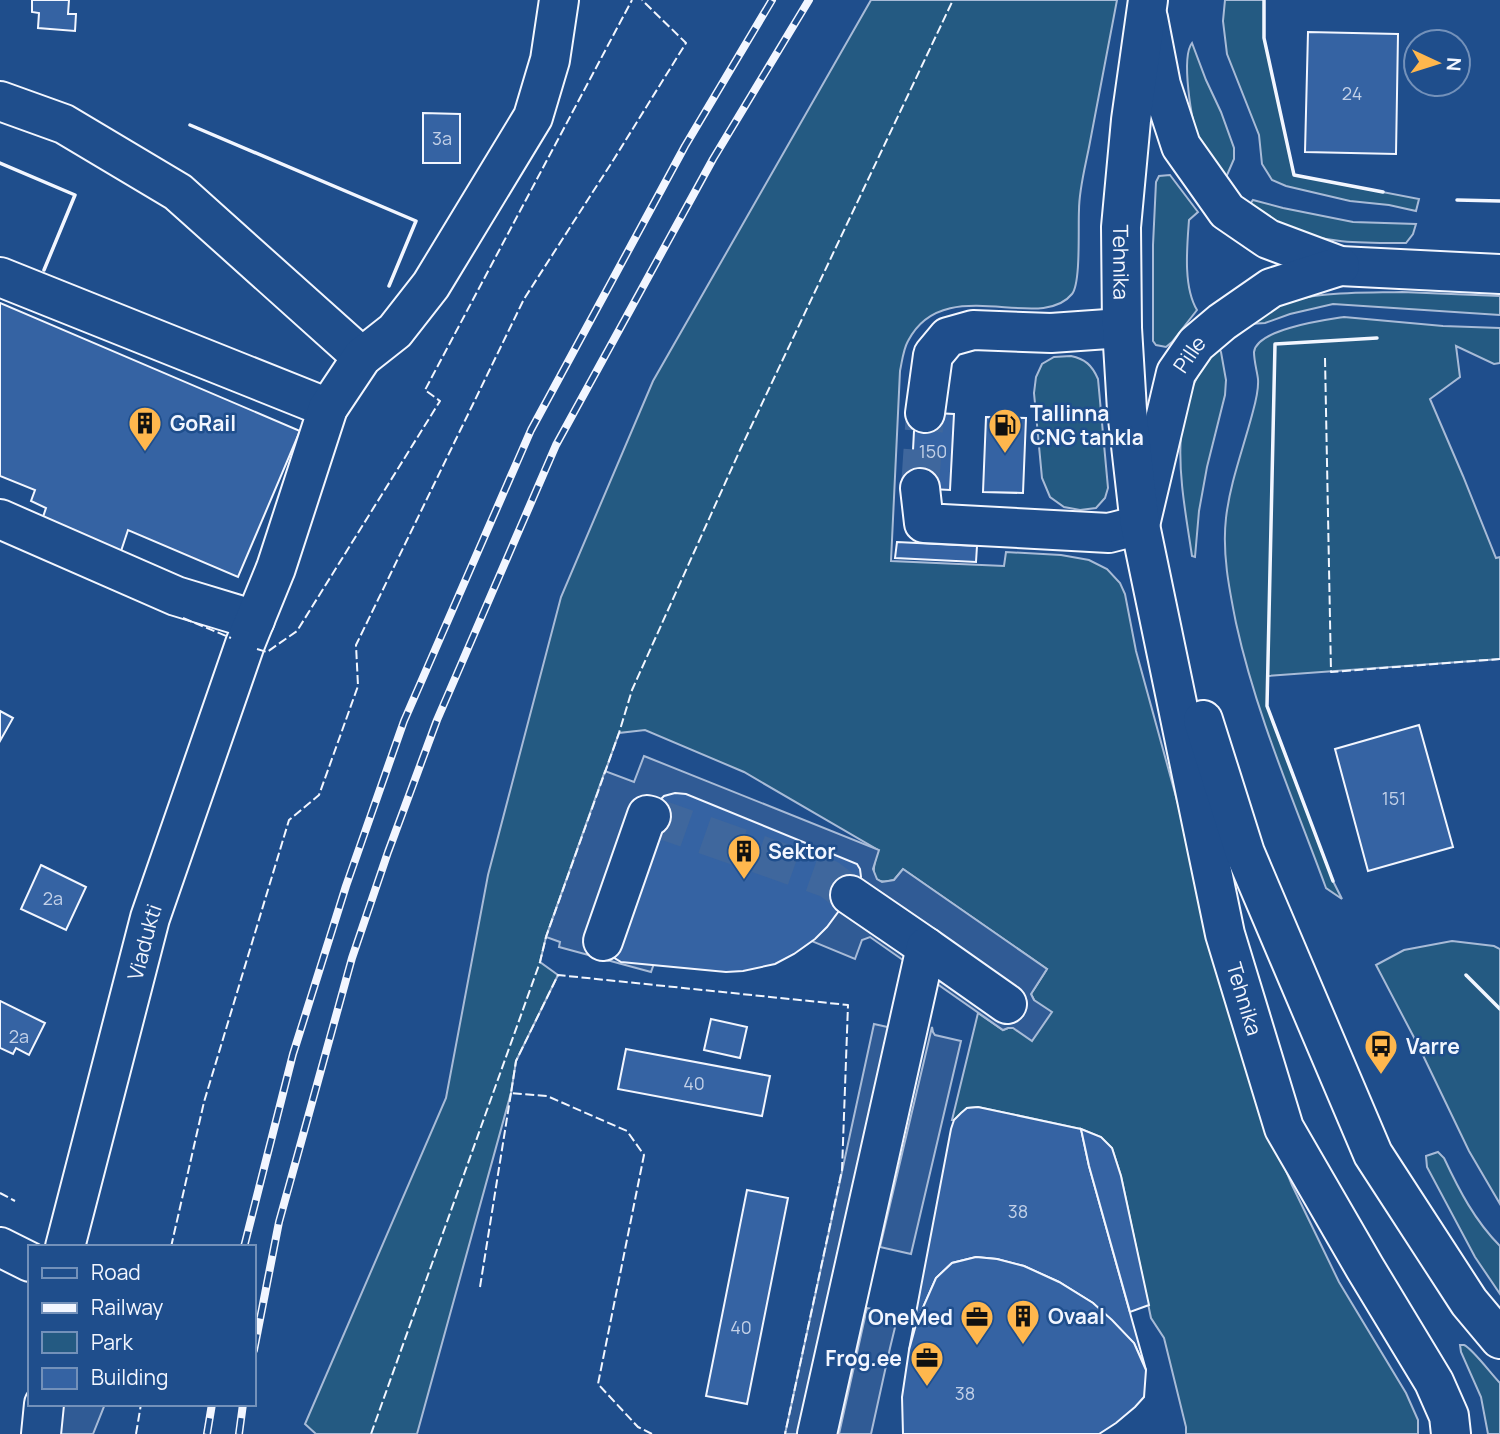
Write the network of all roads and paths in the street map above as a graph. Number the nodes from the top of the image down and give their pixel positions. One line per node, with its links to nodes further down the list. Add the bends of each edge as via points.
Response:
1 (559, 0): 8 (main road, Viadukti, via 550,60 533,117 431,285 395,331)
2 (1147, 5): 4 (main road, Pille, via 1161,85 1181,146 1227,211 1268,239); 7 (main road, Tehnika, via 1130,120 1121,227)
3 (0, 101): 8 (main road, via 64,124 177,192)
4 (1340, 266): 5 (main road, Pille); 13 (main road, Pille, via 1272,288 1196,344 1176,373)
5 (1500, 274)
6 (0, 278): 9 (main road)
7 (1122, 328): 10 (main road, via 1051,333 973,330 948,337 933,355); 13 (main road, Tehnika)
8 (362, 357): 9 (main road, Viadukti)
9 (328, 408): 14 (main road, Viadukti, via 276,568)
10 (925, 413)
11 (920, 488): 13 (main road, via 924,523 1109,533)
12 (0, 519): 14 (main road)
13 (1140, 525): 23 (main road, Tehnika, via 1245,853 1373,1154 1469,1302); 27 (main road, Tehnika, via 1225,934 1284,1128 1434,1382 1449,1416)
14 (250, 632): 20 (main road, Viadukti, via 150,918)
15 (651, 816): 17 (main road, via 647,815)
16 (850, 895): 18 (main road)
17 (603, 941)
18 (926, 947): 19 (main road); 26 (main road)
19 (1007, 1004)
20 (66, 1245)
21 (0, 1247): 22 (main road)
22 (28, 1261)
23 (1500, 1339)
24 (44, 1406): 25 (main road)
25 (41, 1434)
26 (817, 1434)
27 (1451, 1434)

